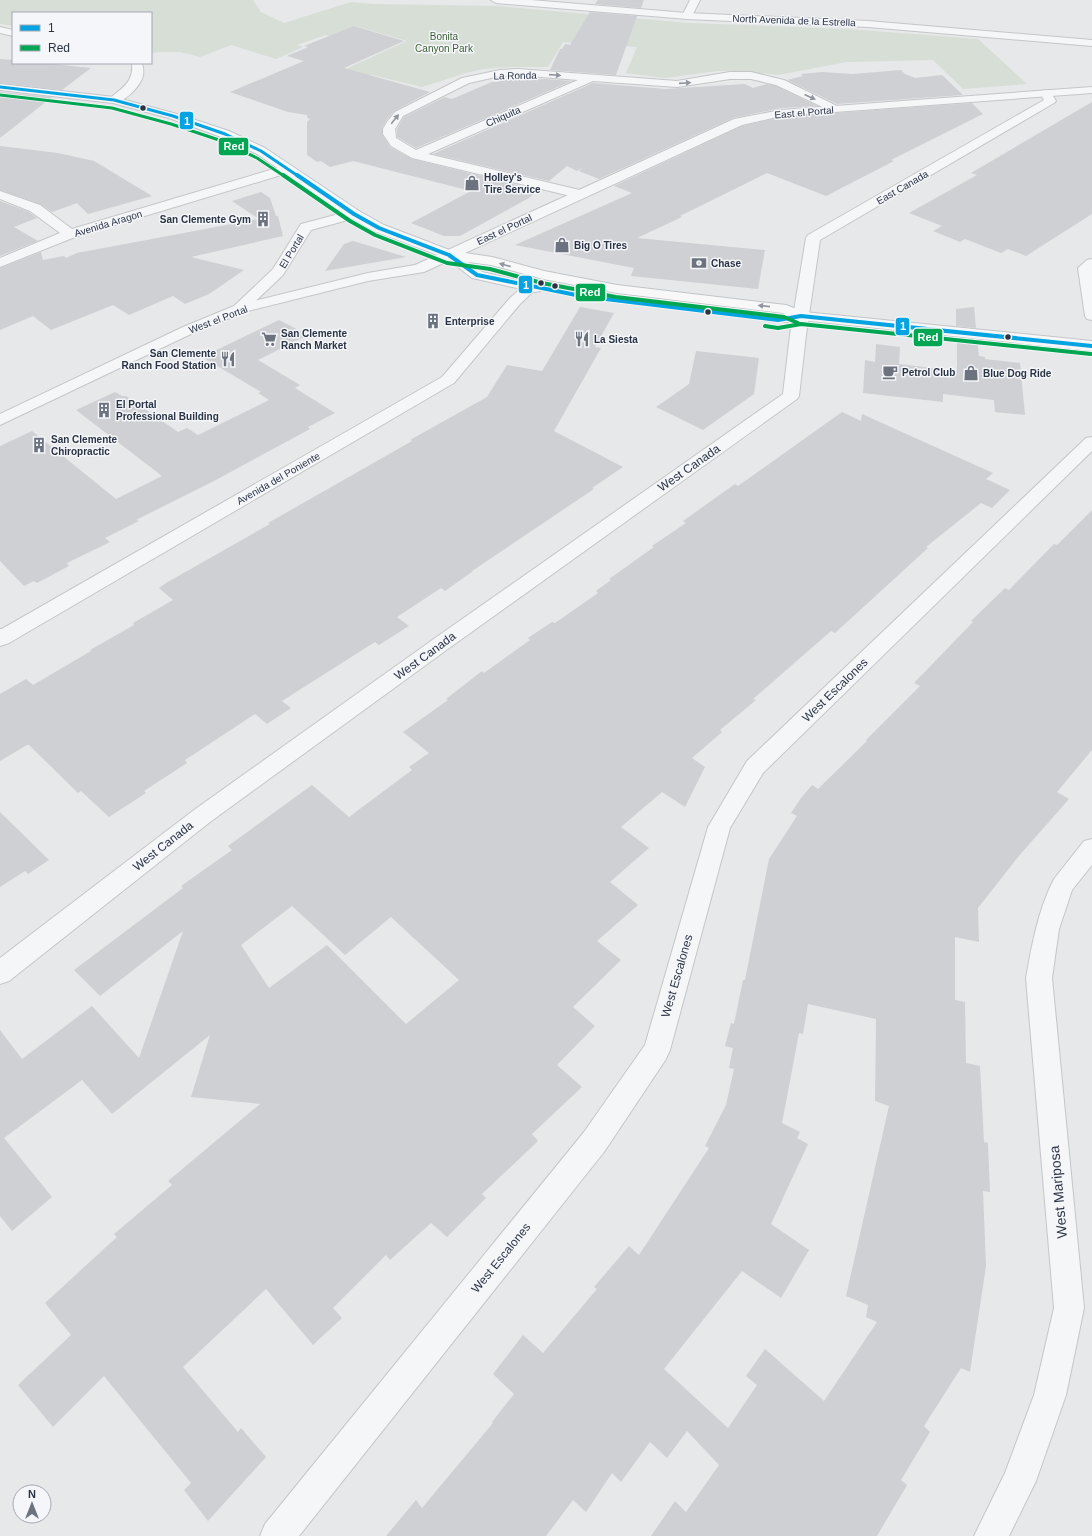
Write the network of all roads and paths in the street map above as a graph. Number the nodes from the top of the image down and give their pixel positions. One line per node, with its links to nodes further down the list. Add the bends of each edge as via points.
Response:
1 (496, 0): 3 (street, North Avenida de la Estrella)
2 (695, 0): 3 (street)
3 (687, 16): 6 (street, North Avenida de la Estrella, via 868,24)
4 (0, 30): 5 (street)
5 (12, 33)
6 (1092, 43)
7 (137, 64): 12 (street, via 139,69 129,90)
8 (591, 78): 13 (street, La Ronda, one-way to 13, via 677,84 722,77 762,77); 14 (street, Chiquita); 14 (street, La Ronda, one-way to 8, via 390,140 388,134 392,122 399,114 466,80 518,72)
9 (0, 87): 12 (main road)
10 (1092, 90): 11 (street, East el Portal)
11 (1046, 93): 13 (street, East el Portal); 25 (street, East Canada, via 1050,100 813,238)
12 (114, 100): 15 (main road, via 225,134 261,150)
13 (835, 109): 16 (street, East el Portal, via 781,113 738,122)
14 (416, 155): 16 (street, La Ronda)
15 (287, 169): 18 (main road); 19 (street, Avenida Aragon)
16 (579, 194): 20 (street, East el Portal)
17 (0, 195): 19 (street, via 35,208)
18 (354, 214): 20 (main road, via 379,228); 24 (street, El Portal, via 306,227 278,272)
19 (70, 234): 21 (street, Avenida Aragon)
20 (449, 255): 23 (main road, via 477,275); 24 (street, West el Portal, via 420,270 302,292); 25 (main road, one-way to 20, via 786,309 610,288)
21 (0, 263)
22 (1092, 263): 26 (street, via 1085,268)
23 (531, 287): 25 (main road, via 582,296 778,320); 30 (street, Avenida del Poniente, via 515,301 448,380)
24 (239, 309): 28 (street, West el Portal, via 188,330)
25 (802, 316): 27 (main road); 32 (street, West Canada, via 791,396 202,816)
26 (1092, 316)
27 (1092, 346)
28 (0, 420)
29 (1092, 442): 33 (street, West Escalones, via 756,767 719,827 656,1050 594,1142)
30 (1, 638)
31 (1092, 848): 34 (street, West Mariposa, via 1062,886 1047,929 1039,978 1069,1308 1050,1395 1019,1481)
32 (0, 972)
33 (277, 1536)
34 (992, 1536)

